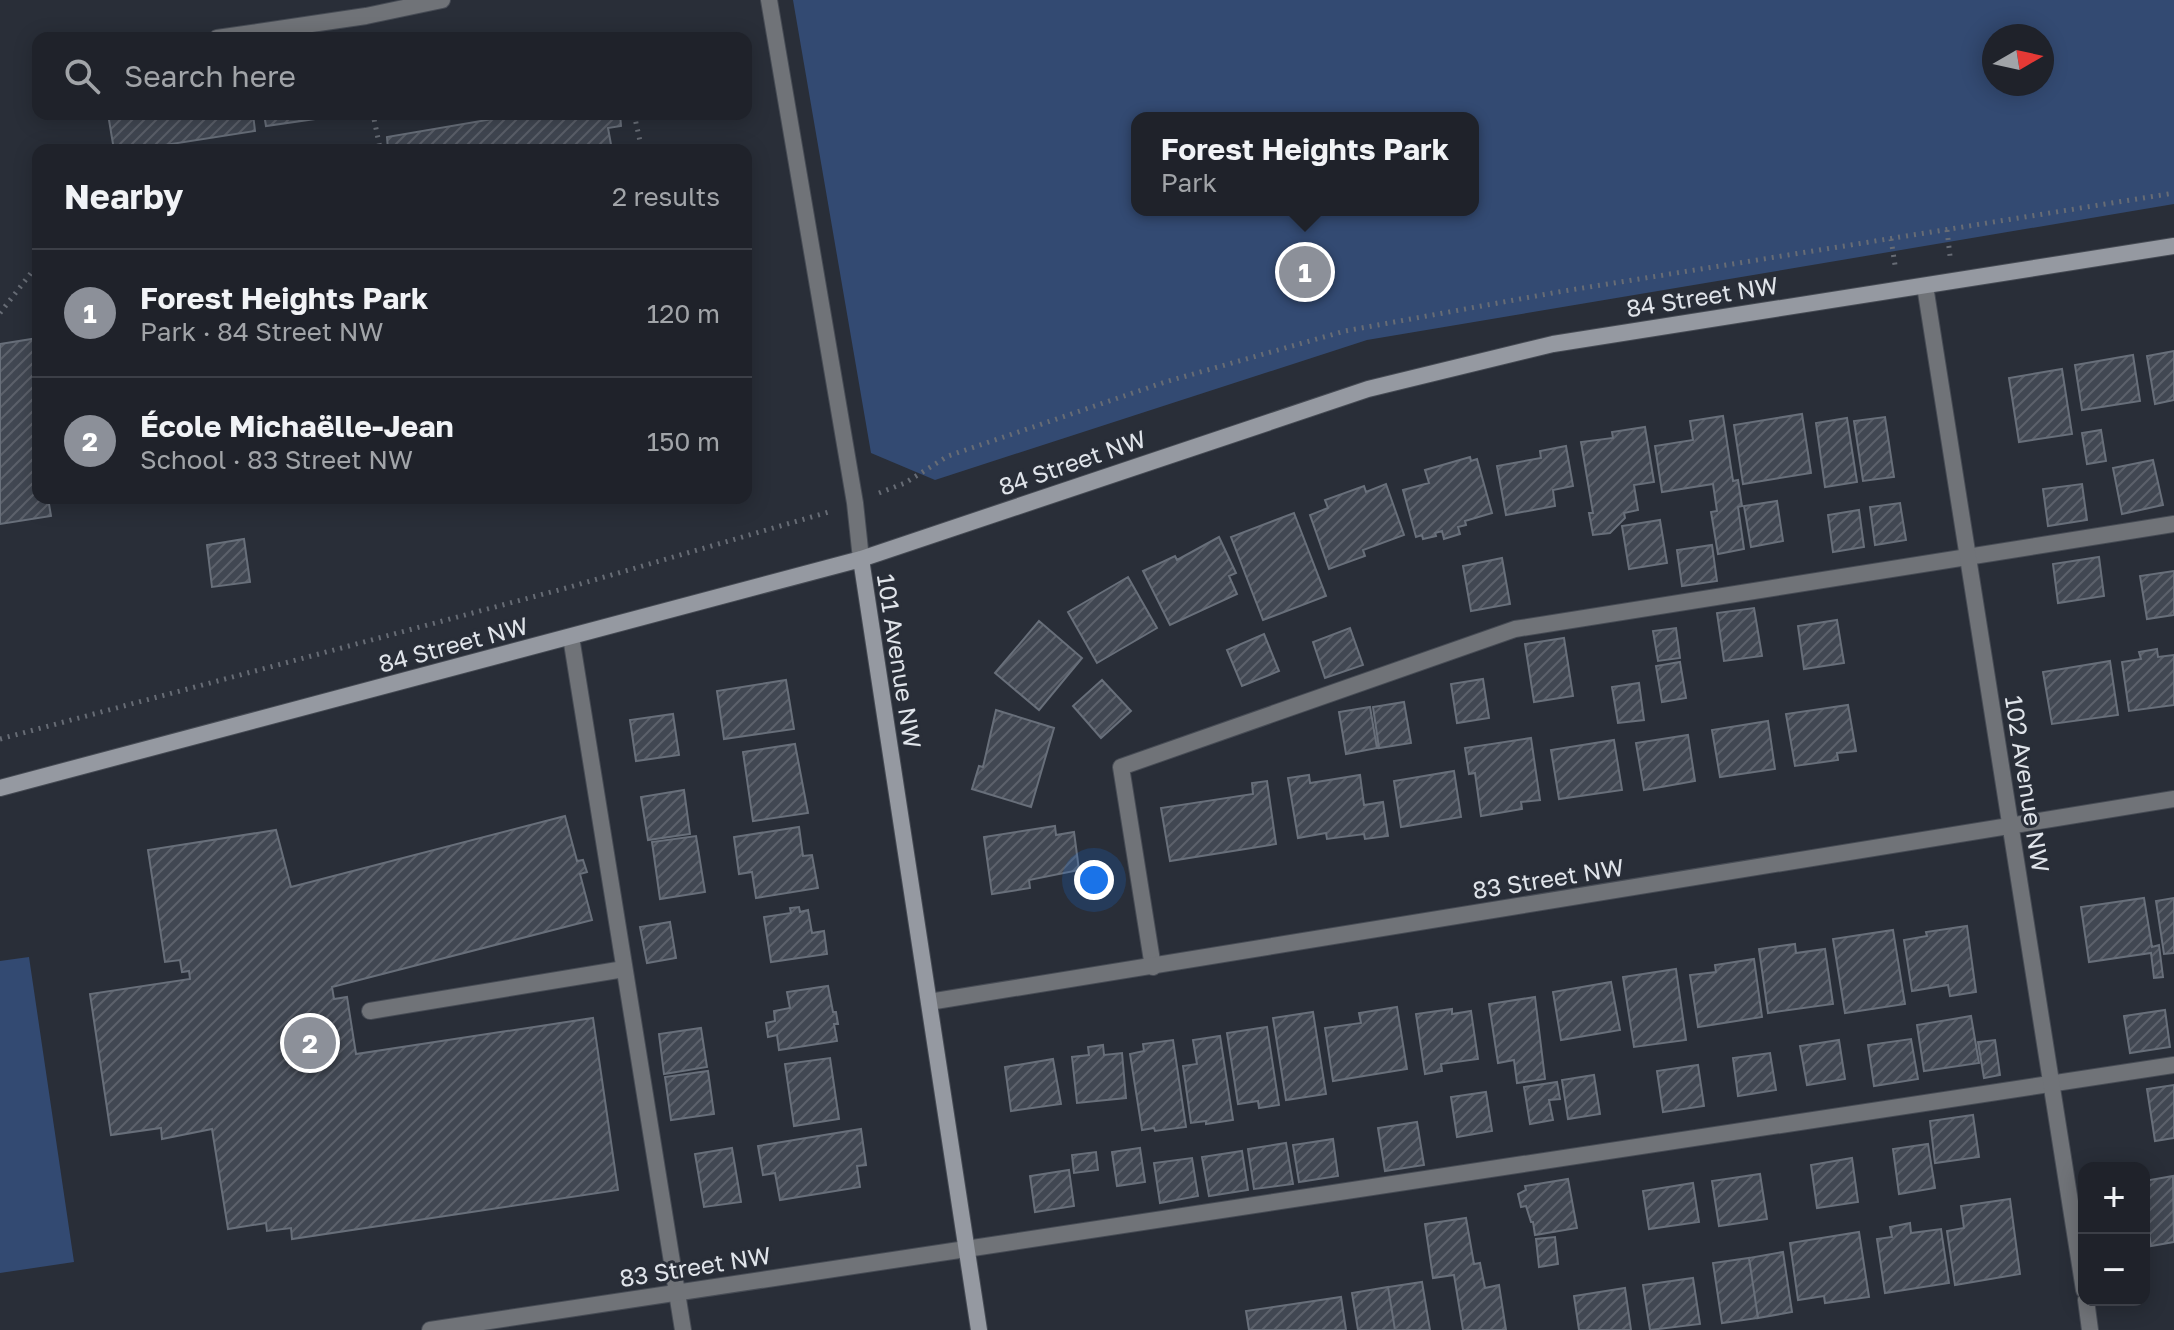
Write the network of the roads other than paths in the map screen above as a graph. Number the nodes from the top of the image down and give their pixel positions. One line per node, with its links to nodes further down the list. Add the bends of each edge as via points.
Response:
1 (442, 0): 3 (street)
2 (769, 0): 8 (street, 101 Avenue NW)
3 (258, 32)
4 (2174, 246): 5 (main road, 84 Street NW)
5 (1925, 286): 7 (street, 102 Avenue NW); 8 (main road, 84 Street NW, via 1553,344 1368,389)
6 (2174, 524): 7 (street)
7 (1968, 557): 12 (street, 102 Avenue NW); 13 (street, via 1515,629 1121,767)
8 (861, 559): 9 (main road, 84 Street NW); 15 (main road, 101 Avenue NW)
9 (571, 637): 10 (main road, 84 Street NW); 14 (street)
10 (0, 788)
11 (2174, 799): 12 (street, 83 Street NW)
12 (2010, 826): 13 (street, 83 Street NW); 18 (street, 102 Avenue NW)
13 (1153, 967): 15 (street, 83 Street NW)
14 (624, 969): 16 (street); 21 (street)
15 (929, 1002): 19 (main road, 101 Avenue NW)
16 (370, 1011)
17 (2174, 1065): 18 (street, 83 Street NW)
18 (2051, 1084): 19 (street, 83 Street NW); 20 (street, 102 Avenue NW)
19 (966, 1249): 21 (street, 83 Street NW); 25 (main road, 101 Avenue NW)
20 (2078, 1253)
21 (676, 1293): 23 (street, 83 Street NW); 24 (street)
22 (2087, 1306): 26 (street)
23 (430, 1330)
24 (683, 1330)
25 (979, 1330)
26 (2090, 1330)

